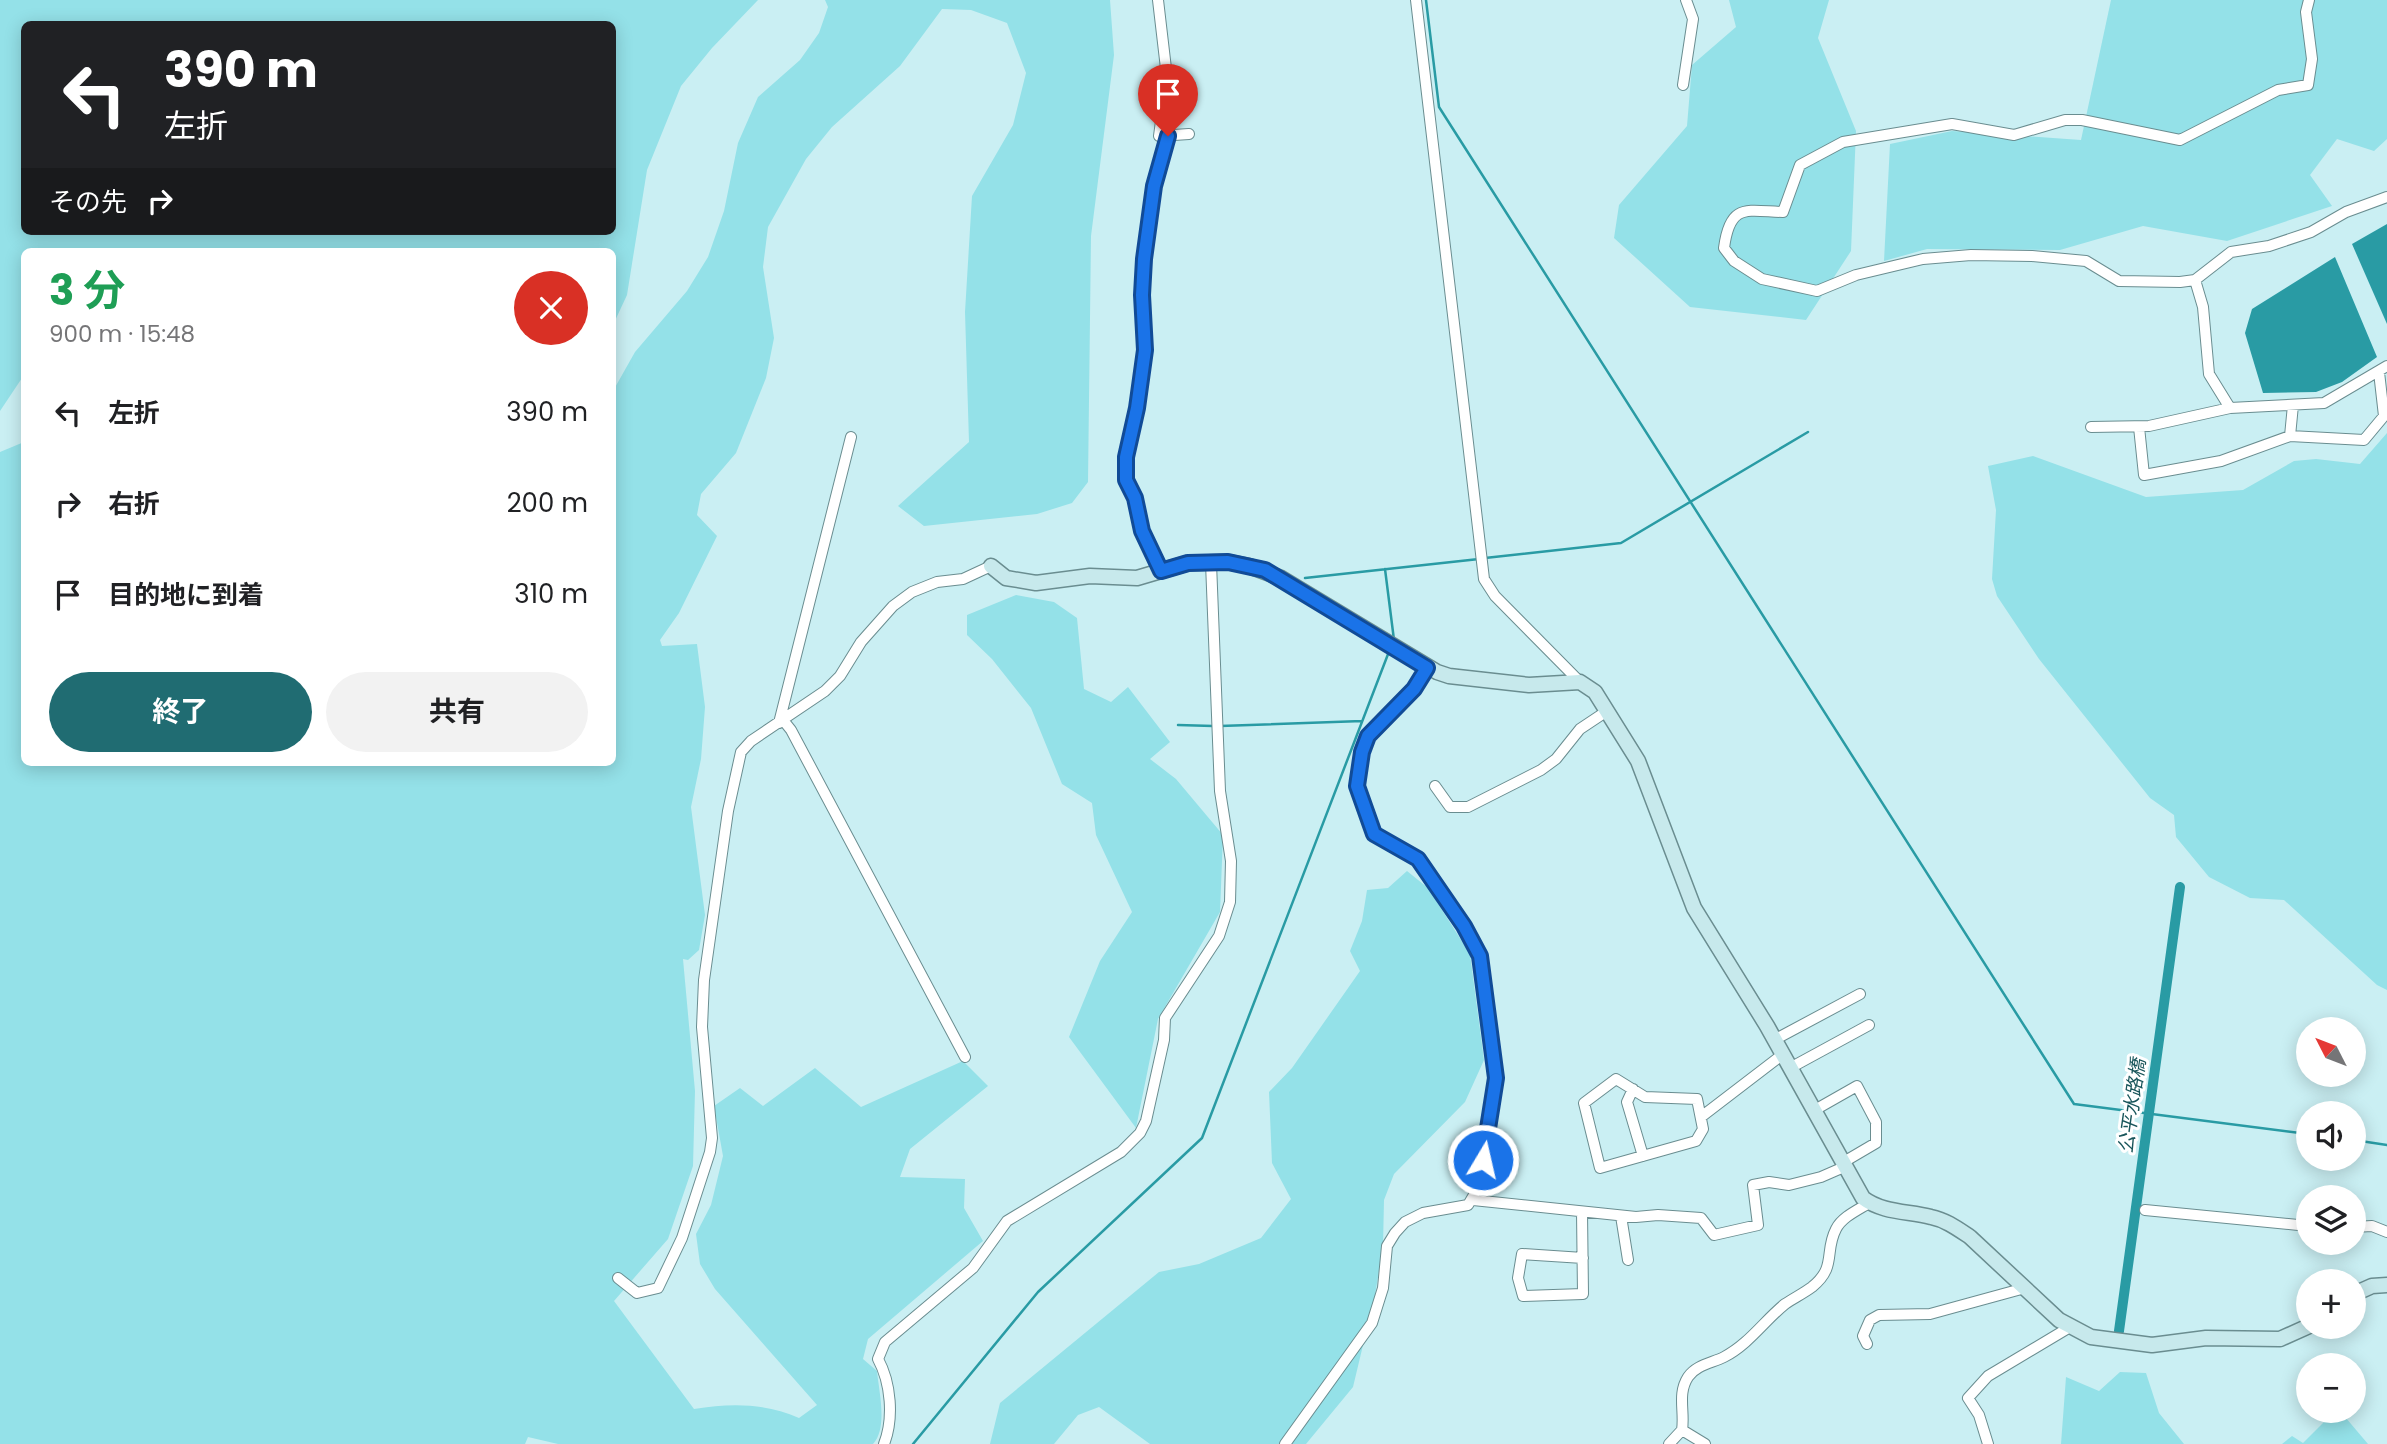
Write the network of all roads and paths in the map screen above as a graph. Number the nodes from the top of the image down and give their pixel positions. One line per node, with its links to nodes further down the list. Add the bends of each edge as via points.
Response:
1 (1158, 0): 7 (street, via 1167,77 1159,136)
2 (1416, 0): 21 (street, via 1484,579 1495,596)
3 (1686, 0): 5 (street, via 1693,19)
4 (2309, 0): 9 (street, via 2306,12 2312,59 2308,85 2278,90 2180,140 2065,120 2014,135 1952,124 1843,142 1800,164 1783,212 1740,212 1730,224 1724,248 1734,261 1762,279 1816,291 1910,262 1971,255 2086,261 2119,281)
5 (1683, 85)
6 (1189, 134): 7 (street)
7 (1168, 136): 19 (street, via 1154,186 1144,259 1145,350 1126,457 1126,480)
8 (2387, 197): 9 (street, via 2346,212 2311,232 2231,252)
9 (2195, 280): 12 (street, via 2203,307 2209,374)
10 (2383, 369): 11 (street, via 2324,403); 15 (street, via 2384,416 2364,440)
11 (2293, 405): 12 (street); 15 (street)
12 (2230, 408): 14 (street)
13 (2091, 427): 14 (street)
14 (2139, 427): 15 (street, via 2144,475 2221,461)
15 (2290, 436)
16 (851, 437): 23 (street)
17 (1212, 563): 19 (street, via 1188,563); 20 (street, via 1265,570); 53 (street, via 1220,791 1231,861 1225,922 1165,1018 1164,1041 1140,1133 1121,1152 1007,1221 973,1268 884,1342 878,1359 886,1373 890,1406)
18 (991, 566): 19 (street, via 1006,578 1036,583 1090,576 1137,578); 23 (street, via 963,579 937,582 912,592 892,606 840,676)
19 (1161, 571)
20 (1427, 668): 21 (street, via 1449,676 1529,685); 35 (street, via 1414,689 1368,736 1357,786 1374,834 1418,859 1480,956 1496,1078)
21 (1580, 682): 22 (street, via 1595,692)
22 (1607, 711): 24 (street, via 1580,729 1541,770 1468,807 1450,807); 27 (street, via 1639,761 1694,908)
23 (781, 722): 28 (street, via 791,730); 45 (street, via 741,752 728,811 704,980 702,1027 710,1152 682,1238 658,1288 637,1293)
24 (1435, 786)
25 (1860, 994): 27 (street)
26 (1869, 1026): 29 (street)
27 (1774, 1040): 29 (street)
28 (965, 1057)
29 (1786, 1061): 31 (street); 32 (street)
30 (1633, 1089): 32 (street, via 1645,1097 1697,1099); 33 (street, via 1627,1102); 33 (street, via 1616,1079 1584,1103 1600,1168)
31 (1813, 1111): 34 (street); 34 (street, via 1857,1086 1875,1122 1877,1143)
32 (1700, 1117): 33 (street, via 1703,1129 1696,1141)
33 (1643, 1156)
34 (1843, 1165): 36 (street); 39 (street, via 1821,1177 1789,1185 1752,1185 1758,1225 1714,1235 1701,1219)
35 (1473, 1200): 38 (street); 54 (street, via 1460,1208 1423,1213 1395,1233 1387,1246 1383,1289 1372,1323)
36 (1869, 1203): 47 (street, via 1955,1226); 52 (street, via 1836,1229 1830,1264 1819,1281 1786,1304 1744,1344 1689,1376 1681,1391)
37 (2145, 1210): 40 (street)
38 (1582, 1212): 39 (street); 43 (street)
39 (1621, 1216): 44 (street)
40 (2296, 1225)
41 (2366, 1226): 42 (street)
42 (2387, 1232)
43 (1583, 1258): 43 (street, via 1583,1294 1522,1296 1518,1278 1522,1254)
44 (1628, 1260)
45 (618, 1278)
46 (2387, 1285): 48 (street)
47 (2025, 1288): 49 (street); 51 (street, via 1930,1314 1879,1315 1865,1328)
48 (2366, 1289)
49 (2070, 1327): 50 (street, via 2091,1338 2151,1345 2206,1338 2280,1339); 57 (street, via 1988,1376 1968,1398)
50 (2296, 1332)
51 (1867, 1344)
52 (1682, 1430): 55 (street); 56 (street)
53 (884, 1444)
54 (1285, 1444)
55 (1669, 1444)
56 (1705, 1444)
57 (1988, 1444)

